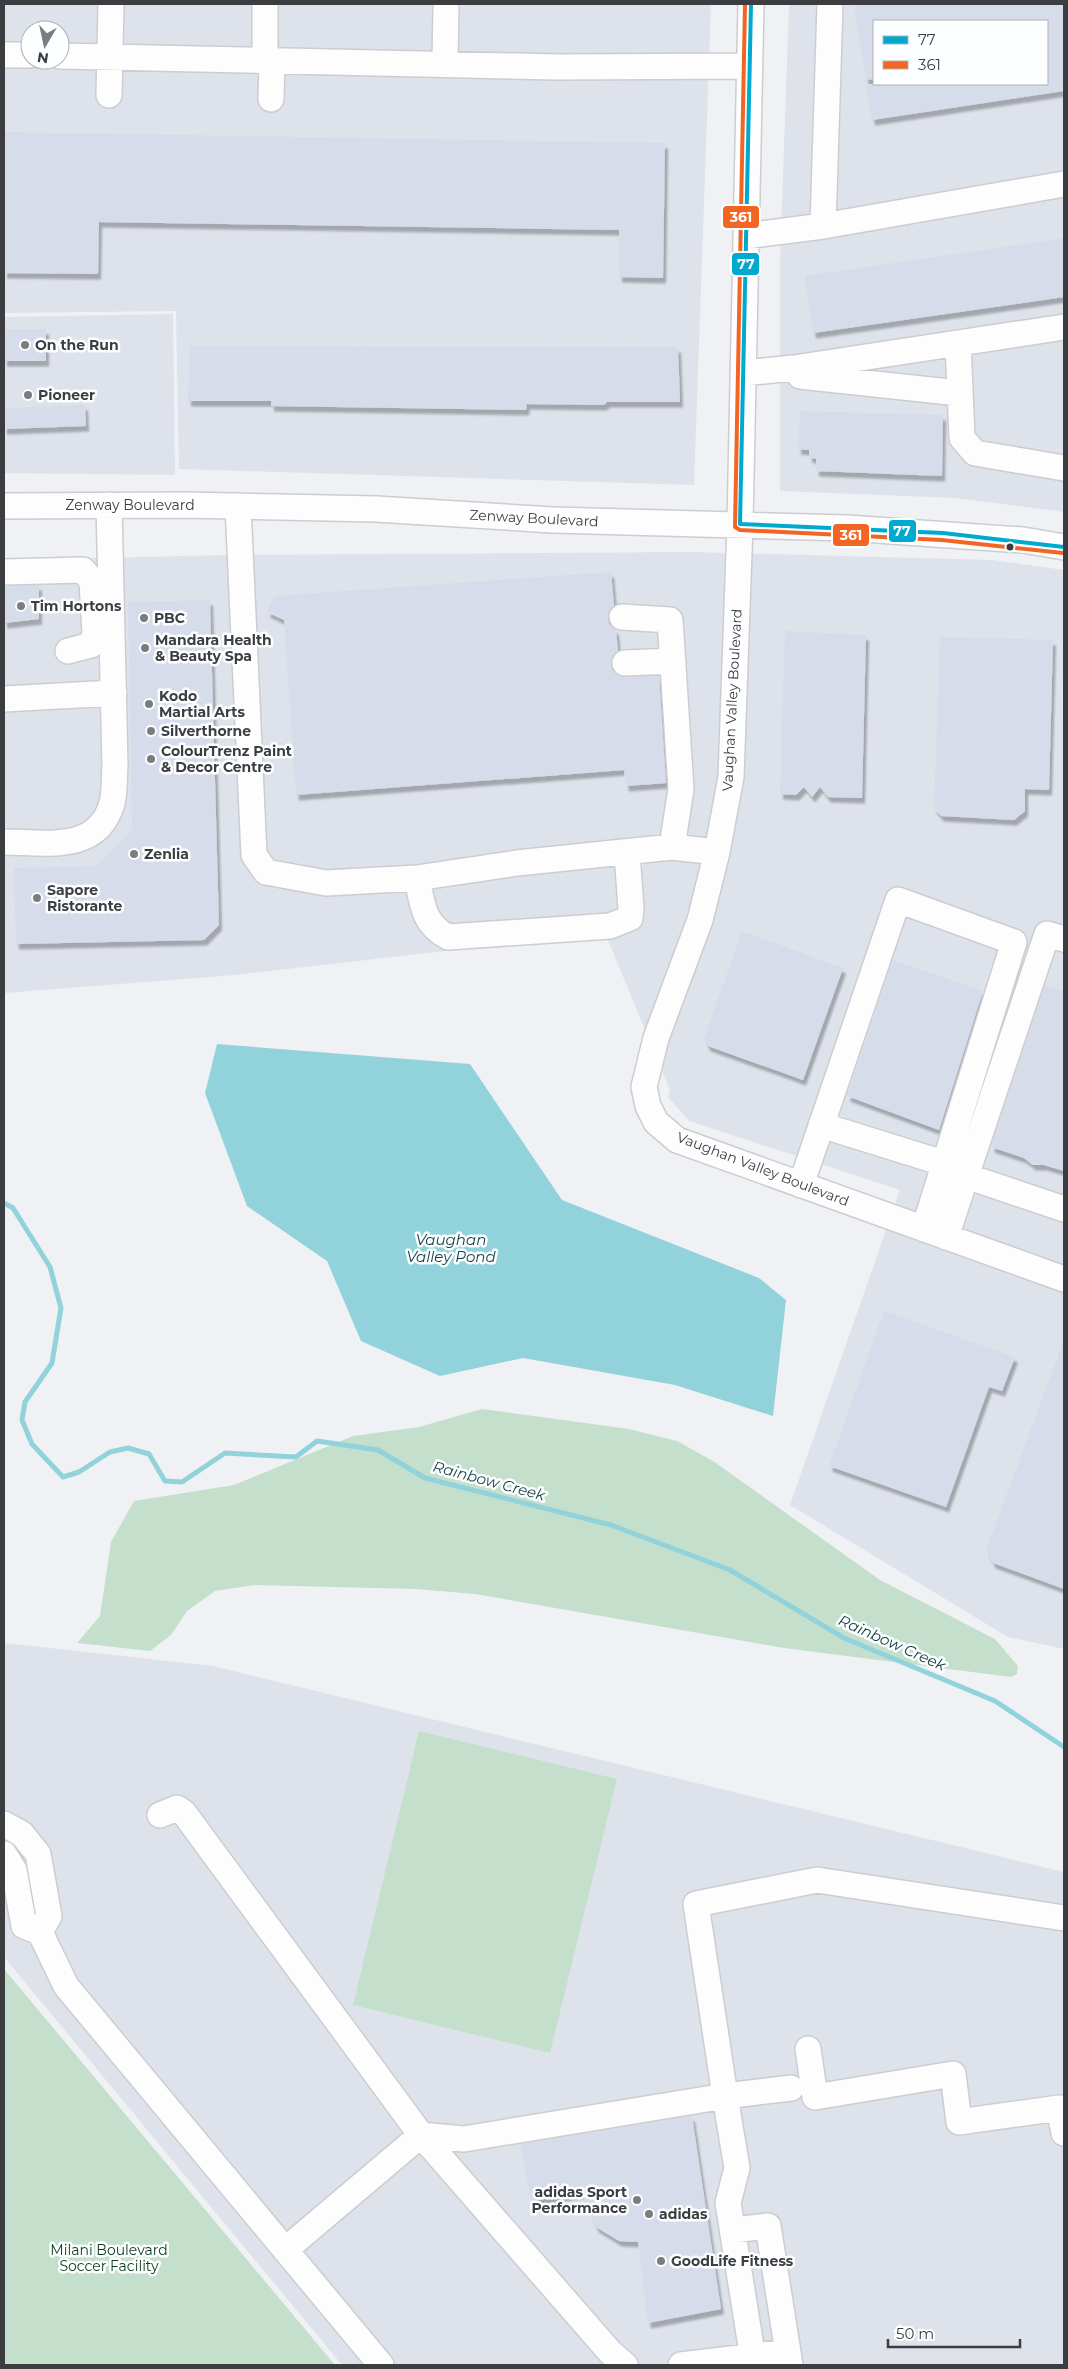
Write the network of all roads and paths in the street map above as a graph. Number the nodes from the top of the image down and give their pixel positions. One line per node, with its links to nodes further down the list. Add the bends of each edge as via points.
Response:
1 (112, 4): 9 (street)
2 (265, 4): 10 (street)
3 (446, 4): 11 (street)
4 (751, 4): 12 (street, Vaughan Valley Boulevard)
5 (830, 4): 16 (street)
6 (4, 55): 7 (street)
7 (20, 55)
8 (70, 56): 9 (street)
9 (110, 56): 10 (street); 13 (street)
10 (268, 60): 11 (street); 14 (street)
11 (445, 64): 12 (street)
12 (750, 66): 17 (street, Vaughan Valley Boulevard)
13 (109, 96)
14 (271, 99)
15 (1064, 184): 16 (street)
16 (822, 226): 17 (street)
17 (746, 236): 20 (street, Vaughan Valley Boulevard)
18 (1064, 326): 19 (street)
19 (958, 343): 20 (street); 21 (street)
20 (750, 373): 21 (street); 26 (street, Vaughan Valley Boulevard)
21 (959, 393): 22 (street, via 962,438 976,454)
22 (1064, 468)
23 (109, 505): 24 (street, Zenway Boulevard); 25 (street, Zenway Boulevard); 33 (street)
24 (4, 506)
25 (238, 506): 26 (street, Zenway Boulevard, via 376,509 553,520); 39 (street, via 254,855 266,872 326,883)
26 (740, 524): 27 (street, Zenway Boulevard, via 1023,540); 38 (street, Vaughan Valley Boulevard, via 731,777)
27 (1064, 547)
28 (4, 572): 30 (street, via 83,570 92,581 94,632 91,645)
29 (622, 617): 31 (street, via 670,620)
30 (74, 650)
31 (673, 661): 32 (street); 36 (street, via 681,789)
32 (625, 663)
33 (114, 693): 34 (street); 35 (street, via 113,793 111,805 99,826 86,838 74,842)
34 (4, 699)
35 (4, 842)
36 (672, 847): 37 (street); 38 (street)
37 (627, 852): 39 (street, via 517,863); 39 (street, via 630,918 610,926 448,937 434,929 424,909)
38 (717, 852): 44 (street, Vaughan Valley Boulevard, via 700,920 656,1038 644,1087 648,1106 656,1122 677,1140)
39 (417, 878)
40 (1064, 939): 43 (street, via 1047,934)
41 (821, 1125): 42 (street); 42 (street, via 898,900 1014,942); 44 (street)
42 (943, 1163): 46 (street)
43 (966, 1176): 45 (street); 46 (street)
44 (801, 1185): 46 (street, Vaughan Valley Boulevard)
45 (1064, 1209)
46 (935, 1233): 47 (street, Vaughan Valley Boulevard)
47 (1063, 1274)
48 (160, 1815): 57 (street, via 177,1808 184,1813)
49 (4, 1824): 52 (street, via 22,1834 38,1854 49,1916)
50 (4, 1854): 52 (street, via 14,1870 24,1926)
51 (1064, 1918): 55 (street, via 817,1880 696,1904)
52 (40, 1932): 59 (street, via 66,1986)
53 (808, 2049): 56 (street, via 815,2097 953,2074 959,2122 1059,2108)
54 (791, 2088): 55 (street)
55 (725, 2096): 57 (street, via 464,2139); 58 (street, via 737,2168 728,2203)
56 (1064, 2133)
57 (421, 2135): 59 (street); 61 (street)
58 (733, 2230): 60 (street, via 768,2226); 62 (street)
59 (285, 2250): 63 (street)
60 (789, 2359): 62 (street)
61 (610, 2362)
62 (753, 2362): 64 (street)
63 (381, 2365)
64 (681, 2365)

